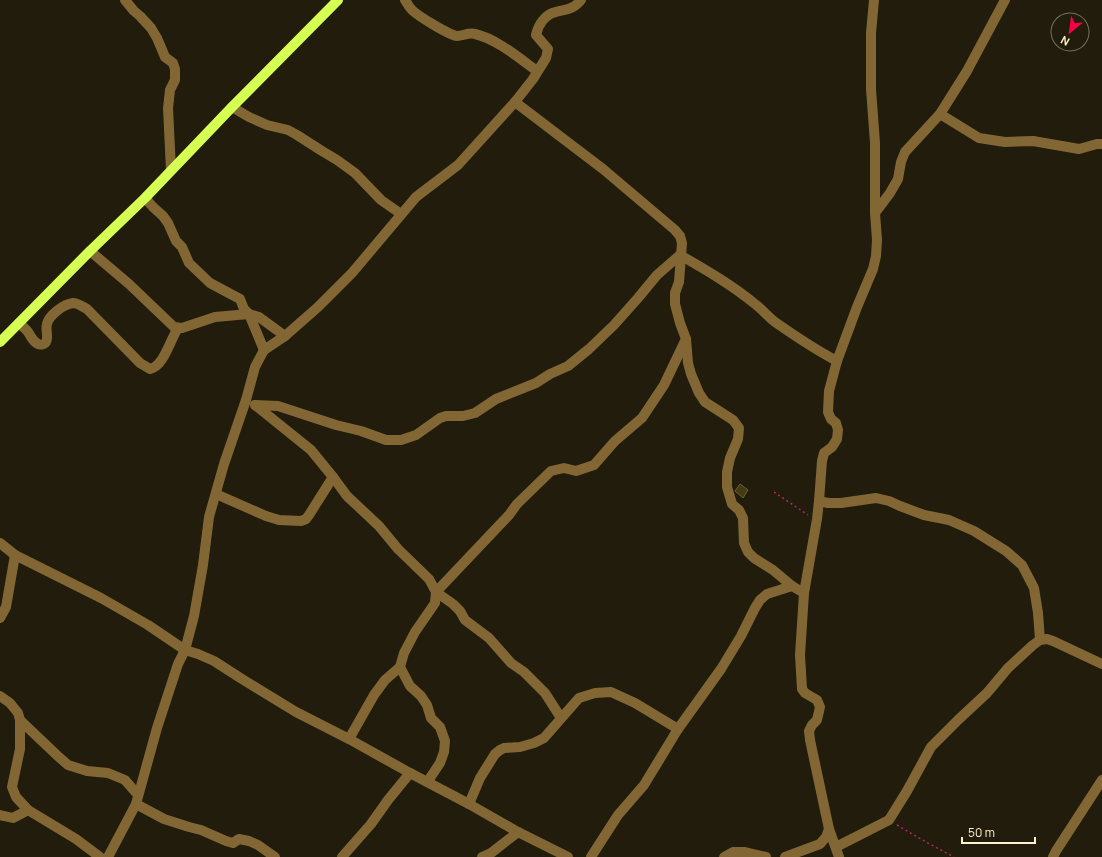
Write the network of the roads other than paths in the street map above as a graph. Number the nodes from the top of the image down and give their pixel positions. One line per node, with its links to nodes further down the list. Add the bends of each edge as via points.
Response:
1 (126, 0): 12 (street, via 151,28 165,57 176,68 168,108)
2 (338, 0): 9 (main road)
3 (405, 0): 7 (street, via 412,10 427,21 457,36 474,33 507,49)
4 (581, 0): 7 (street, via 570,10 548,15 538,28 536,35 548,49)
5 (874, 0): 14 (street, via 871,89 876,143)
6 (1005, 0): 10 (street, via 967,71)
7 (538, 71): 8 (street)
8 (515, 102): 15 (street, via 458,165 416,197); 17 (street, via 603,169 675,230 682,243)
9 (232, 107): 12 (main road); 15 (street, via 267,125 298,134 355,173 380,200)
10 (940, 114): 11 (street, via 979,138 1005,142 1033,141 1079,149); 14 (street, via 905,152 898,180)
11 (1102, 144)
12 (171, 170): 13 (main road)
13 (146, 198): 16 (main road); 18 (street, via 168,223 189,263 210,283 240,299)
14 (875, 212): 25 (street, via 877,240 873,269)
15 (401, 214): 21 (street, via 352,273)
16 (90, 252): 19 (main road); 20 (street)
17 (680, 255): 22 (street, via 675,304); 25 (street, via 730,286 814,349); 26 (street, via 657,275 614,325 568,366 536,383 496,399 475,413 440,418 416,435 401,440 386,440 278,406)
18 (249, 314): 20 (street, via 215,317); 21 (street, via 259,317); 24 (street)
19 (19, 323): 20 (street, via 33,340 43,345 47,338 46,326 49,318 64,306 73,303 80,305 140,363 150,369 160,363); 23 (main road)
20 (178, 328)
21 (285, 336): 24 (street)
22 (686, 339): 32 (street, via 688,363 699,393 705,402 733,420 739,428 727,472 727,487 732,504 743,518 744,543 754,558); 33 (street, via 664,385 642,418 615,441 594,465 576,471 564,468 551,471)
23 (0, 342)
24 (264, 350): 26 (street, via 255,367)
25 (837, 361): 29 (street, via 829,391 828,412 836,423 837,439 824,453)
26 (251, 402): 27 (street, via 311,450); 28 (street, via 224,464)
27 (333, 477): 28 (street, via 309,515 301,521 266,516); 33 (street, via 347,496 429,579)
28 (216, 494): 37 (street, via 209,517 194,616)
29 (819, 501): 34 (street); 36 (street, via 841,503 876,498 889,501 924,515 950,520 1006,551 1022,565 1034,588)
30 (0, 543): 31 (street)
31 (15, 555): 35 (street, via 6,607); 37 (street, via 101,598)
32 (792, 586): 34 (street); 43 (street, via 768,594 760,600 721,669)
33 (436, 592): 39 (street, via 435,603 415,632); 41 (street, via 453,604 465,620 489,638 511,663 545,693)
34 (804, 593): 52 (street, via 800,655 802,689 818,700 820,707 817,720 809,731)
35 (0, 618)
36 (1040, 640): 38 (street, via 1053,640); 54 (street, via 1008,668 987,693 931,747 889,820)
37 (185, 650): 44 (street, via 214,661 296,712); 48 (street, via 157,728)
38 (1102, 664)
39 (400, 667): 44 (street, via 385,680 374,695); 47 (street, via 410,686 427,705 431,718 440,727 445,741 442,757)
40 (0, 696): 42 (street, via 10,703)
41 (561, 718): 43 (street, via 579,698 611,692); 49 (street, via 544,738 520,747 504,748 495,754 480,778)
42 (20, 720): 48 (street, via 68,765 87,771 108,773 125,780); 50 (street, via 20,749 12,787 16,797)
43 (678, 729): 61 (street, via 644,785 618,815)
44 (350, 739): 45 (street)
45 (410, 773): 47 (street); 58 (street)
46 (1102, 780): 65 (street)
47 (428, 781): 49 (street)
48 (137, 799): 56 (street); 57 (street, via 164,819 201,830 226,841 249,841)
49 (469, 804): 53 (street)
50 (28, 810): 51 (street, via 13,818); 55 (street, via 76,838)
51 (0, 815)
52 (829, 829): 54 (street); 64 (street, via 826,838 820,844)
53 (518, 832): 59 (street); 60 (street)
54 (838, 852)
55 (100, 857)
56 (108, 857)
57 (275, 857)
58 (342, 857)
59 (482, 857)
60 (568, 857)
61 (591, 857)
62 (724, 857): 63 (street, via 733,852 744,852)
63 (766, 857)
64 (786, 857)
65 (1053, 857)

